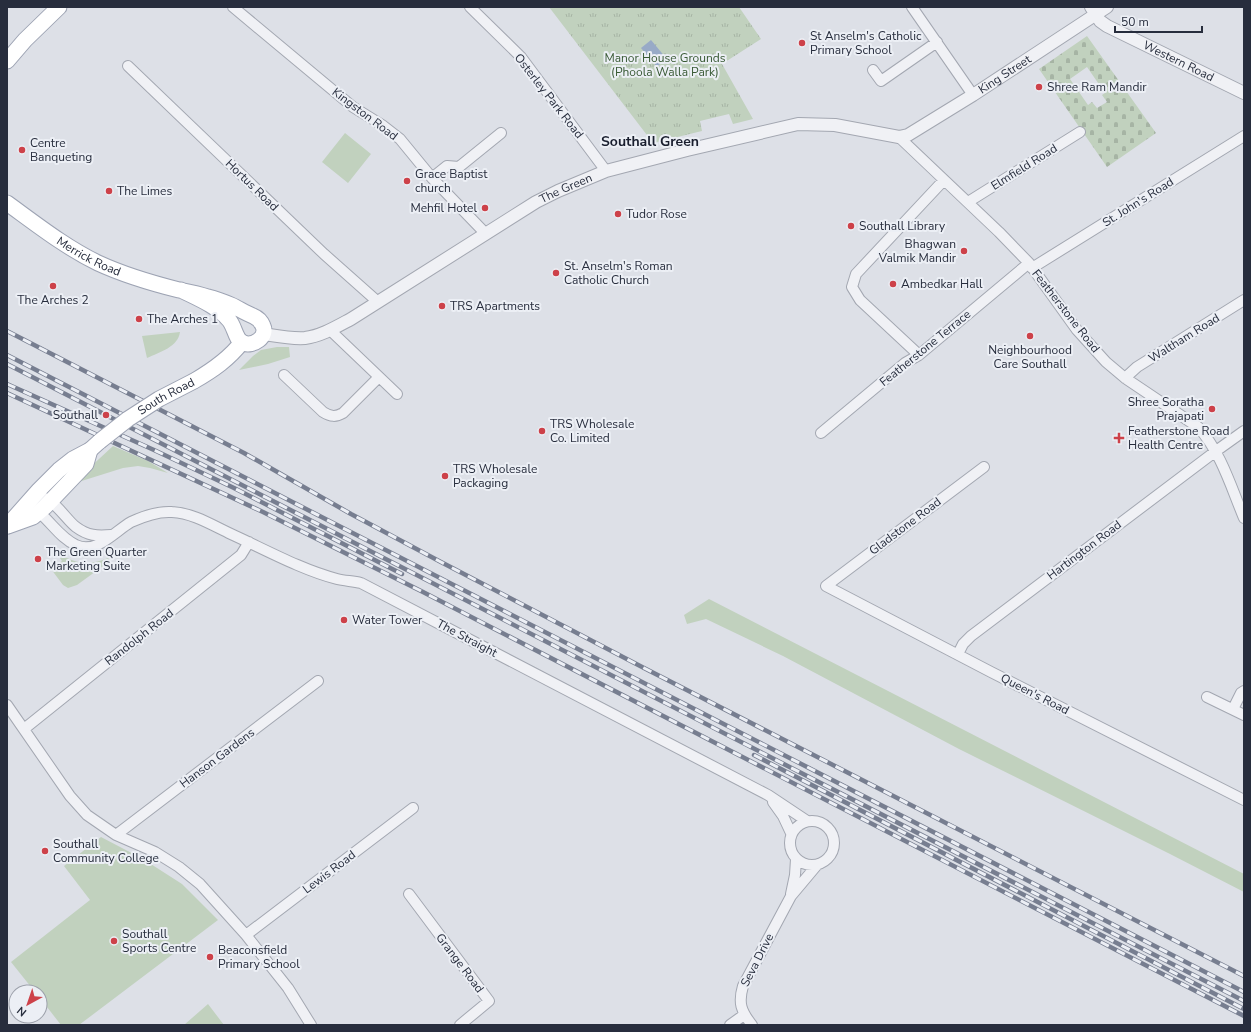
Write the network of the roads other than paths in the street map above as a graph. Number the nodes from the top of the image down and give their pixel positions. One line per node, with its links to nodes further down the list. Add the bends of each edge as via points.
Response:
1 (58, 7): 8 (main road)
2 (233, 7): 18 (street, Kingston Road, via 353,107 400,139)
3 (470, 7): 17 (street, Osterley Park Road, via 521,58)
4 (912, 7): 7 (street)
5 (1107, 7): 6 (street, King Street)
6 (1093, 11): 11 (street, Western Road, via 1107,26); 12 (street, King Street)
7 (937, 42): 10 (street, via 881,81); 12 (street)
8 (7, 61)
9 (128, 66): 26 (street, Hortus Road, via 324,254)
10 (873, 70)
11 (1244, 93)
12 (973, 95): 16 (street, King Street, via 908,135)
13 (1080, 132): 20 (street, Elmfield Road)
14 (501, 133): 18 (street, via 459,167 447,166)
15 (1244, 136): 23 (street, St. John's Road)
16 (899, 137): 17 (street, The Green, via 835,125 798,124); 19 (street, Featherstone Road)
17 (606, 171): 22 (street, The Green, via 536,202)
18 (432, 178): 22 (street, Kingston Road)
19 (944, 180): 20 (street, Featherstone Road); 31 (street, via 856,274 852,287 860,300)
20 (968, 202): 23 (street, Featherstone Road)
21 (7, 203): 24 (main road, Merrick Road, via 62,242 99,263 139,279)
22 (486, 234): 26 (street, The Green)
23 (1030, 265): 31 (street, Featherstone Terrace); 34 (street, Featherstone Road, via 1078,330 1106,362)
24 (181, 290): 27 (main road, Merrick Road, via 208,296); 30 (main road, Merrick Road, via 222,313)
25 (1244, 300): 34 (street, Waltham Road, via 1137,367)
26 (378, 302): 28 (street, The Green)
27 (250, 315): 29 (main road, via 260,320); 30 (main road, via 237,322)
28 (330, 330): 29 (street, The Green, via 304,338); 33 (street)
29 (264, 334): 30 (main road, via 260,340 248,344)
30 (238, 336): 38 (main road, South Road, bridge, via 234,353 224,362 132,416)
31 (919, 355): 37 (street, Featherstone Terrace, via 905,363)
32 (284, 375): 33 (street, via 323,412 337,417)
33 (379, 377): 35 (street)
34 (1125, 378): 39 (street, Featherstone Road, via 1198,428)
35 (397, 394)
36 (1244, 430): 39 (street)
37 (821, 433)
38 (95, 445): 41 (main road, South Road, via 86,464); 42 (main road, South Road, via 59,470)
39 (1216, 451): 44 (street, Featherstone Road); 49 (street, Hartington Road, via 971,636)
40 (984, 467): 48 (street, Gladstone Road)
41 (51, 501): 42 (street, via 39,498); 43 (main road, South Road); 46 (street, via 83,532 97,536)
42 (21, 510): 45 (main road, South Road)
43 (38, 513): 45 (main road, South Road); 46 (street, The Straight, via 64,537 81,548 98,545)
44 (1244, 518)
45 (7, 526)
46 (112, 535): 47 (street, The Straight, via 131,522 146,516 173,512 187,514)
47 (249, 542): 56 (street, Randolph Road, via 242,555); 57 (street, The Straight, via 328,576 370,586)
48 (826, 586): 49 (street, Queen's Road)
49 (958, 654): 58 (street, Queen's Road)
50 (318, 681): 62 (street, Hanson Gardens)
51 (1244, 692): 54 (street)
52 (1207, 697): 54 (street)
53 (7, 705): 56 (street)
54 (1233, 709): 55 (street)
55 (1244, 715)
56 (24, 729): 62 (street, via 70,796 87,815)
57 (768, 795): 60 (street, The Straight); 61 (street, The Straight)
58 (1244, 800)
59 (413, 808): 67 (street, Lewis Road)
60 (807, 821): 61 (street); 64 (street, via 820,822 833,836 833,850 824,862)
61 (791, 833): 63 (street, via 789,847)
62 (116, 835): 67 (street, via 155,852 179,867 200,884)
63 (796, 859): 64 (street, via 809,866); 66 (street, Seva Drive)
64 (817, 865): 66 (street, Seva Drive)
65 (409, 894): 70 (street, Grange Road, via 489,1001)
66 (791, 896): 68 (street, Seva Drive, via 743,986 740,1003)
67 (246, 935): 69 (street, via 288,988)
68 (744, 1015): 71 (street); 72 (street)
69 (311, 1025)
70 (460, 1025)
71 (730, 1025)
72 (752, 1025)

